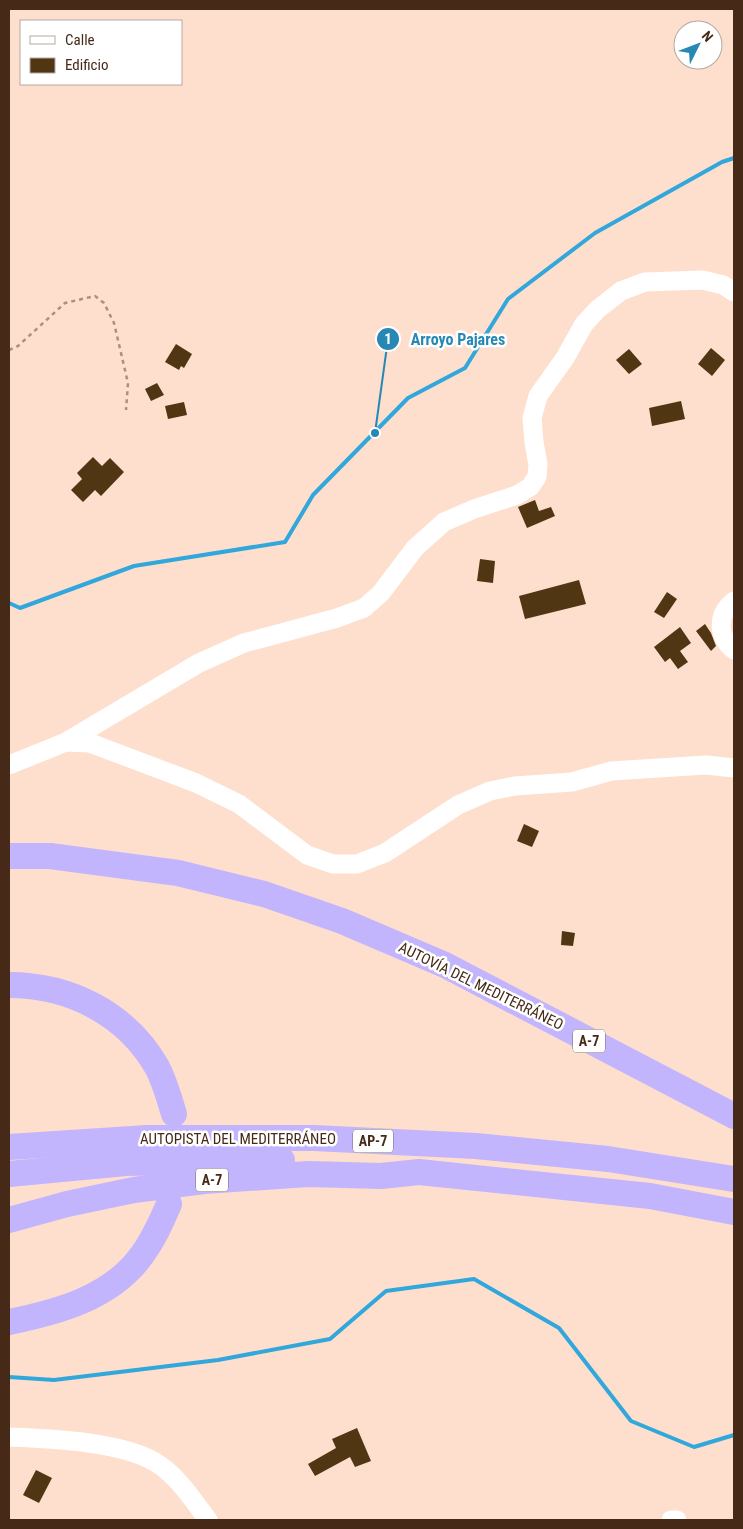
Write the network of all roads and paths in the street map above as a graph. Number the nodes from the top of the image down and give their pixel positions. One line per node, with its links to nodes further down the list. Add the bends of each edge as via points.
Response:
1 (734, 292): 6 (street, via 723,284 703,280 646,282 621,291 598,308 584,324 538,396 532,418 538,465 537,476 530,487 444,522 415,548 364,608 244,643 199,663)
2 (9, 350): 3 (path, via 18,346 65,302 95,296 104,303 114,322 128,383)
3 (126, 410)
4 (734, 601): 5 (street, via 722,614 720,629)
5 (734, 650)
6 (66, 742): 7 (street); 8 (street, via 90,743 196,783 239,804 307,854 333,864 357,864 385,853 458,805 490,791 572,782 611,771 706,765)
7 (9, 765)
8 (734, 768)
9 (9, 856): 12 (highway, AUTOVÍA DEL MEDITERRÁNEO / A-7, via 50,856 178,873 264,894 342,921 445,965)
10 (9, 984): 11 (highway, via 59,990 88,1002 117,1020 138,1041 156,1067)
11 (174, 1114)
12 (734, 1116)
13 (9, 1147): 16 (highway, AUTOPISTA DEL MEDITERRÁNEO / AP-7, via 146,1138 314,1138 486,1147 608,1159)
14 (419, 1172): 15 (highway, AUTOPISTA DEL MEDITERRÁNEO / AP-7, via 380,1162 248,1160 126,1163); 18 (highway, A-7, via 650,1196); 19 (highway, A-7, via 381,1176 308,1174 204,1181 134,1190)
15 (9, 1174)
16 (734, 1179)
17 (169, 1204): 20 (highway, via 141,1257 120,1278 71,1306)
18 (734, 1212)
19 (9, 1220)
20 (9, 1322)
21 (9, 1437): 22 (street, via 108,1446 154,1461 171,1474)
22 (208, 1520)
23 (671, 1520): 24 (street)
24 (677, 1520)

